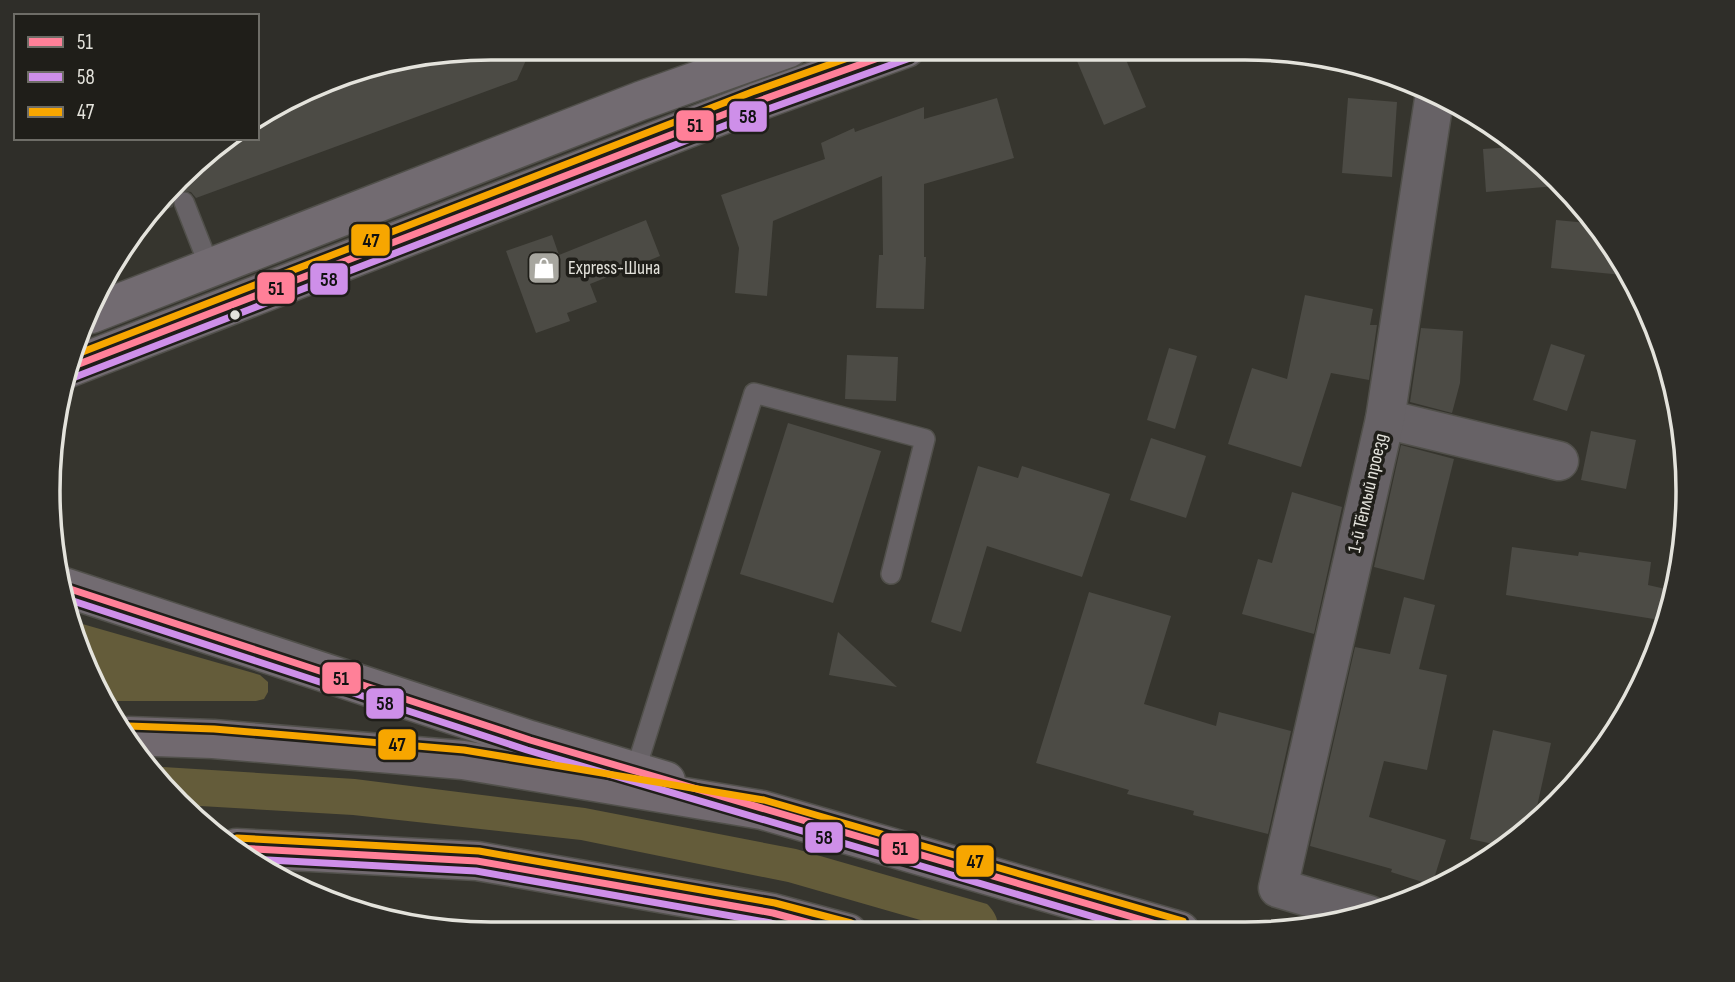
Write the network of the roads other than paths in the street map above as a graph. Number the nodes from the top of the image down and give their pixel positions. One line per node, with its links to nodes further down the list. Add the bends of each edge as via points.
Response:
1 (731, 60): 7 (main road, via 640,102)
2 (739, 60): 4 (main road)
3 (873, 60): 4 (main road)
4 (756, 102): 9 (main road)
5 (1433, 103): 10 (street, 1-й Тёплый проезд)
6 (184, 202): 7 (lane)
7 (210, 268): 8 (main road)
8 (99, 310)
9 (78, 364)
10 (1385, 419): 11 (street); 18 (street, 1-й Тёплый проезд, via 1278,888)
11 (1559, 461)
12 (891, 574): 15 (lane, via 925,439 754,393)
13 (71, 589): 15 (main road)
14 (136, 736): 16 (main road, via 463,760)
15 (635, 772): 16 (main road)
16 (762, 810): 20 (main road)
17 (249, 849): 19 (main road, via 477,861)
18 (1350, 909)
19 (765, 922)
20 (1149, 922)

